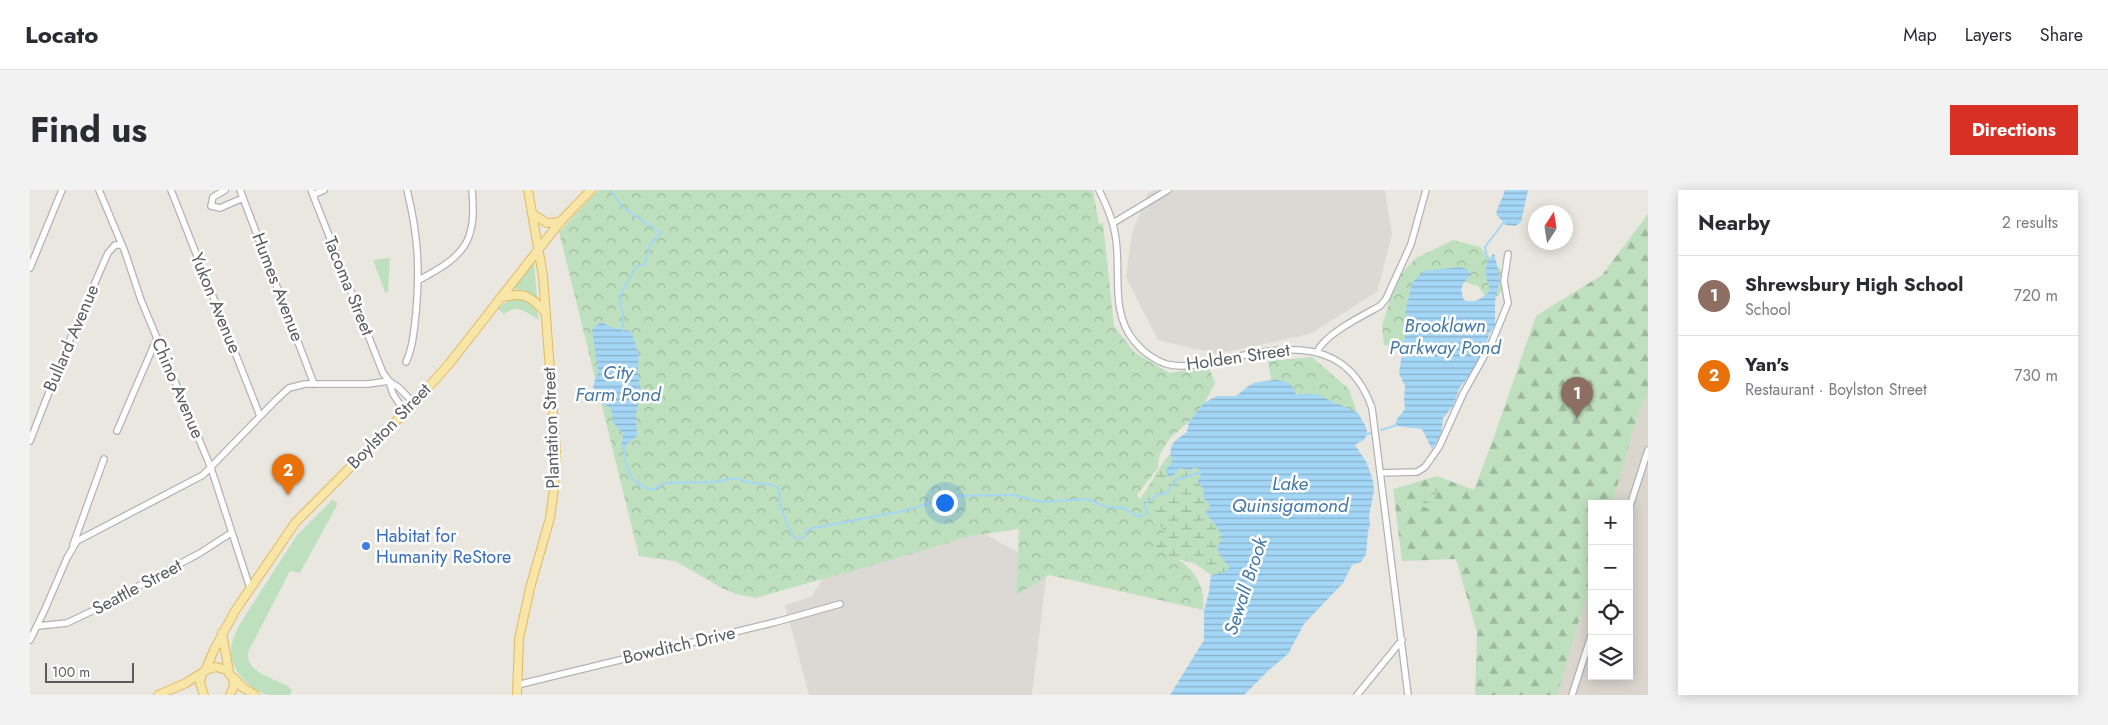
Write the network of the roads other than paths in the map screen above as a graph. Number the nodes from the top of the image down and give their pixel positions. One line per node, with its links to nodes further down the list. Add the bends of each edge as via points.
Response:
1 (62, 190): 22 (street)
2 (99, 190): 19 (street, Chino Avenue)
3 (171, 190): 33 (street, Yukon Avenue)
4 (225, 190): 15 (street, via 213,197 211,206 220,208)
5 (240, 190): 15 (street, Humes Avenue)
6 (324, 190): 14 (street)
7 (407, 190): 23 (street, via 418,237)
8 (472, 190): 23 (street, via 472,219 463,250 453,260)
9 (528, 190): 16 (main road, Plantation Street)
10 (591, 190): 17 (main road, Boylston Street)
11 (1099, 190): 18 (street, Holden Street)
12 (1168, 190): 18 (street)
13 (1426, 190): 27 (street, via 1411,244 1386,299 1328,338)
14 (312, 192): 29 (street, Tacoma Street, via 383,373)
15 (243, 198): 30 (street, Humes Avenue)
16 (534, 215): 17 (main road, via 547,223); 20 (main road, Plantation Street)
17 (560, 222): 20 (main road, Boylston Street)
18 (1113, 223): 27 (street, Holden Street, via 1122,322 1136,343 1154,358 1165,364 1184,366 1291,348)
19 (122, 245): 26 (street, Chino Avenue); 35 (street, Bullard Avenue, via 115,245 108,252)
20 (539, 248): 24 (main road, Boylston Street); 25 (main road, Plantation Street)
21 (1508, 254): 39 (street, via 1504,281 1508,303 1492,342 1438,447 1425,467 1417,472)
22 (30, 268)
23 (419, 280): 28 (street, via 414,336)
24 (500, 298): 25 (main road, via 523,295 532,298); 31 (main road, Boylston Street)
25 (544, 311): 52 (main road, Plantation Street, via 554,415 554,489 547,534 519,639)
26 (157, 338): 34 (street); 38 (street, Chino Avenue)
27 (1317, 352): 39 (street, Holden Street, via 1334,359 1350,372 1370,401)
28 (406, 362)
29 (389, 381): 30 (street); 31 (street, Tacoma Street); 32 (street, Tacoma Street)
30 (314, 384): 33 (street, via 289,388)
31 (414, 403): 32 (main road, Boylston Street)
32 (405, 412): 43 (main road, Boylston Street, via 295,523)
33 (260, 416): 38 (street)
34 (117, 431)
35 (30, 441)
36 (1648, 450): 40 (street)
37 (104, 459): 42 (street)
38 (211, 468): 41 (street, Chino Avenue); 42 (street, via 191,483 87,535)
39 (1380, 473): 49 (street, Holden Street)
40 (1632, 500)
41 (231, 533): 43 (street, Chino Avenue); 45 (street, Seattle Street, via 200,554 92,612 67,623)
42 (72, 547): 45 (street)
43 (250, 588): 46 (main road, Boylston Street)
44 (840, 604): 52 (street, Bowditch Drive)
45 (38, 626): 48 (street)
46 (222, 633): 50 (main road, Boylston Street); 51 (main road)
47 (1591, 635): 60 (street)
48 (30, 640)
49 (1402, 640): 58 (street); 59 (street, Holden Street)
50 (204, 673): 51 (main road, via 216,667); 53 (main road); 54 (main road, via 200,688)
51 (230, 673): 55 (main road, via 234,686); 56 (main road, via 242,687)
52 (517, 685): 57 (main road, Plantation Street)
53 (158, 695)
54 (204, 695)
55 (230, 695)
56 (255, 695)
57 (517, 695)
58 (1357, 695)
59 (1408, 695)
60 (1572, 695)

